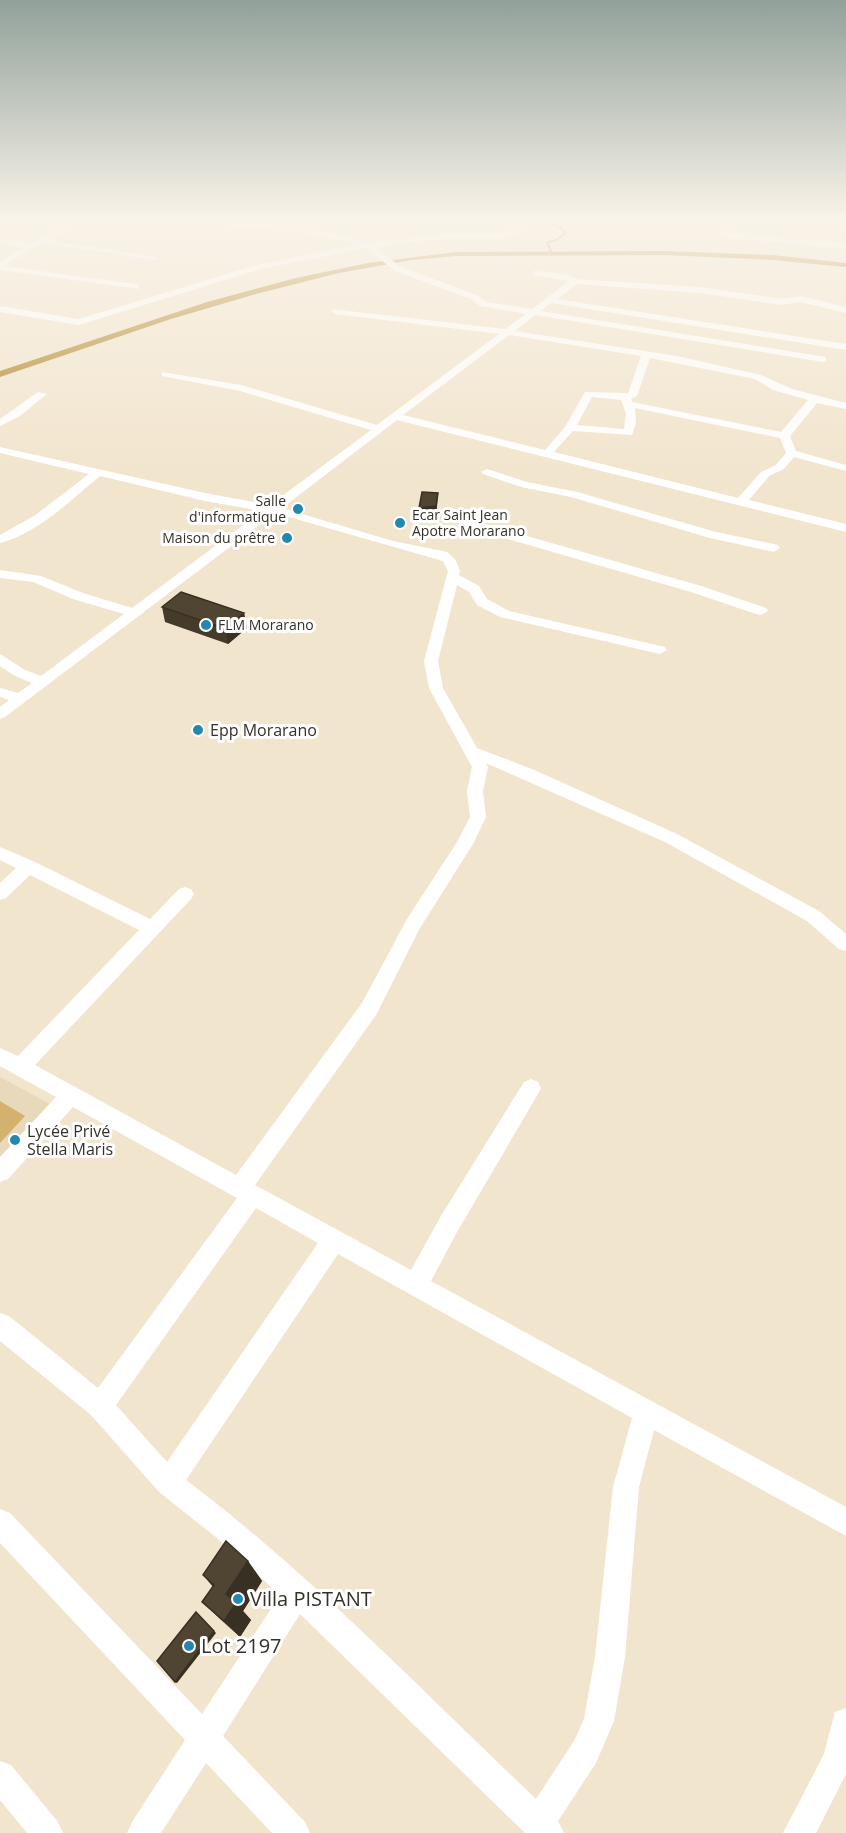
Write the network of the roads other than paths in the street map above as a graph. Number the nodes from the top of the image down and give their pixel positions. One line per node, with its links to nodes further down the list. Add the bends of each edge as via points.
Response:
1 (146, 302): 6 (street, via 79,322)
2 (480, 302): 9 (street)
3 (546, 302): 9 (street)
4 (558, 302): 13 (street)
5 (811, 302): 7 (street)
6 (0, 309)
7 (846, 310)
8 (334, 311): 11 (street)
9 (533, 314): 10 (street); 11 (street)
10 (639, 330): 12 (street); 14 (street, via 636,341)
11 (506, 332): 14 (street); 22 (street)
12 (688, 338): 15 (street); 16 (street)
13 (846, 347)
14 (643, 354): 15 (street); 20 (street, via 632,396)
15 (677, 358): 19 (street, via 758,377)
16 (823, 359)
17 (165, 374): 24 (street, via 241,388)
18 (42, 394): 23 (street)
19 (815, 399): 21 (street); 26 (street)
20 (627, 401): 25 (street, via 589,394); 25 (street, via 631,423 628,433); 26 (street)
21 (846, 406)
22 (393, 416): 24 (street); 29 (street)
23 (0, 423)
24 (378, 428): 34 (street)
25 (570, 428): 29 (street)
26 (784, 436): 28 (street)
27 (0, 450): 32 (street)
28 (792, 453): 30 (street); 33 (street, via 780,467 765,474)
29 (547, 454): 33 (street)
30 (846, 468)
31 (487, 472): 38 (street)
32 (97, 473): 34 (street); 37 (street, via 46,513)
33 (741, 502): 36 (street)
34 (273, 509): 40 (street, via 443,555 449,559); 42 (street)
35 (464, 522): 41 (street)
36 (845, 526)
37 (0, 539)
38 (774, 548)
39 (0, 574): 42 (street, via 36,579)
40 (453, 577): 43 (street, via 474,590 482,602 505,614); 49 (street, via 431,661 436,688)
41 (761, 611)
42 (133, 613): 45 (street)
43 (660, 650)
44 (0, 658): 45 (street, via 9,668)
45 (44, 681): 47 (street)
46 (0, 692): 47 (street)
47 (20, 699): 48 (street)
48 (0, 714)
49 (472, 752): 55 (street, via 526,772 671,838 813,916); 60 (street, via 480,767 476,791 478,817 465,844 413,924 369,1009)
50 (0, 853): 51 (street)
51 (29, 866): 52 (street); 54 (street)
52 (0, 893)
53 (185, 894): 54 (street)
54 (153, 929): 56 (street)
55 (846, 944)
56 (10, 1062): 58 (street)
57 (531, 1088): 62 (street)
58 (71, 1095): 59 (street); 60 (street)
59 (0, 1172)
60 (246, 1192): 61 (street); 64 (street)
61 (334, 1240): 62 (street); 66 (street)
62 (416, 1285): 65 (street)
63 (0, 1324): 64 (street)
64 (100, 1406): 66 (street)
65 (646, 1412): 67 (street); 73 (street, via 626,1487 610,1657 599,1721)
66 (168, 1483): 69 (street, via 227,1528)
67 (846, 1522)
68 (0, 1523): 71 (street)
69 (298, 1592): 71 (street); 73 (street)
70 (846, 1723): 77 (street, via 837,1758)
71 (204, 1740): 75 (street); 76 (street)
72 (0, 1776): 74 (street)
73 (543, 1829)
74 (47, 1833)
75 (143, 1833)
76 (294, 1833)
77 (799, 1833)

